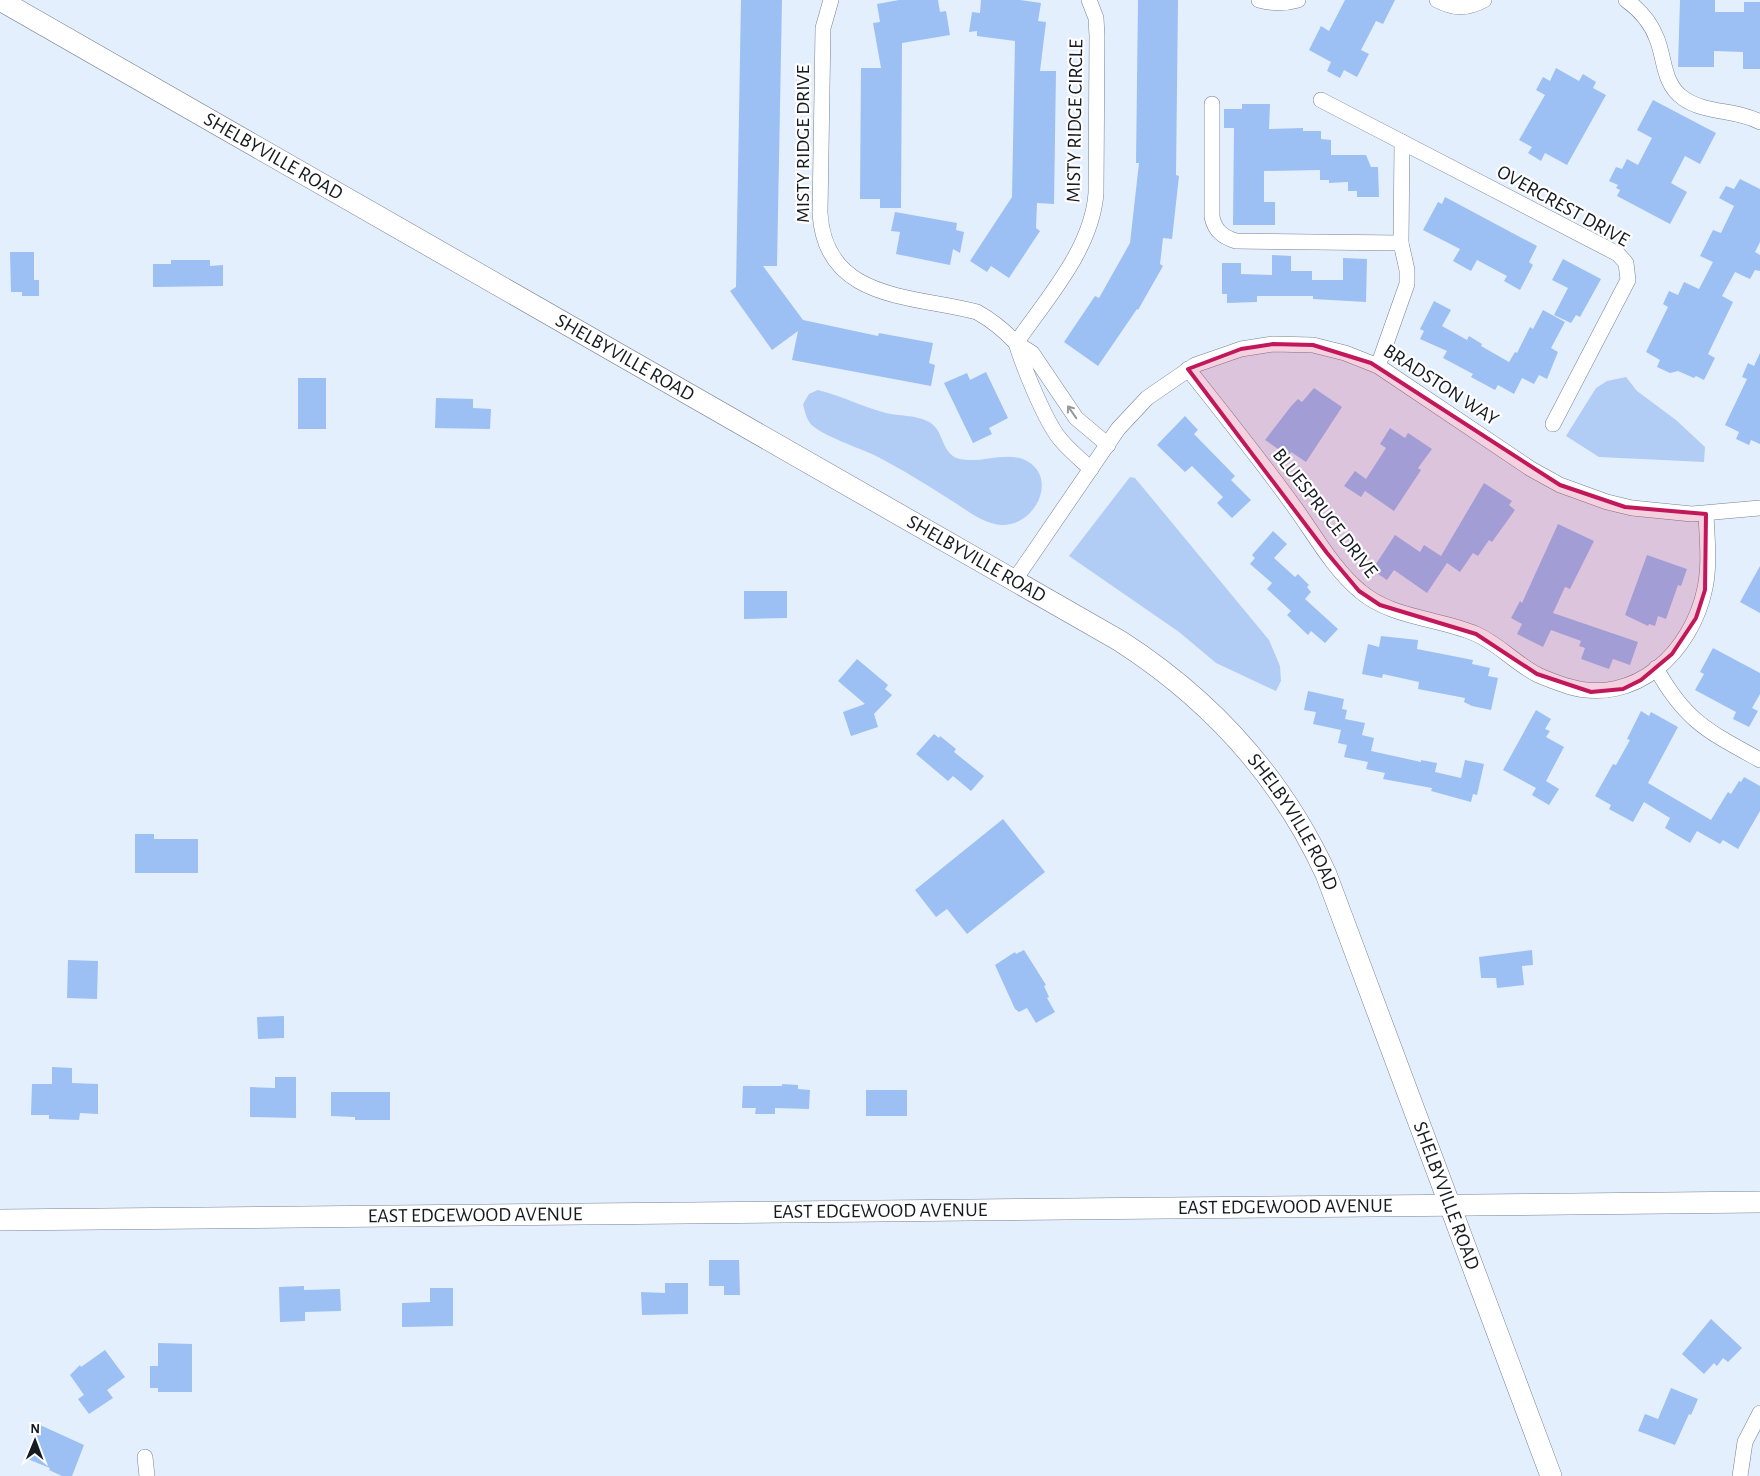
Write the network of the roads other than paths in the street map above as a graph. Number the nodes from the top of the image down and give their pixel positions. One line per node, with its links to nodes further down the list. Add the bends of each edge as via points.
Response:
1 (0, 0): 22 (main road, SHELBYVILLE ROAD)
2 (831, 0): 14 (street, MISTY RIDGE DRIVE, via 823,35 820,212 828,248 849,276 866,287 977,312 1008,332)
3 (1089, 0): 14 (street, MISTY RIDGE CIRCLE, via 1096,18 1097,36 1096,194 1093,215 1079,252)
4 (1259, 0): 5 (street, via 1286,4)
5 (1298, 0)
6 (1437, 0): 7 (street, via 1454,7 1467,7)
7 (1484, 0)
8 (1635, 2): 11 (street, via 1653,30 1667,78 1675,91 1698,106 1747,116)
9 (1321, 100): 12 (street, OVERCREST DRIVE)
10 (1212, 104): 13 (street, via 1212,217 1216,229 1223,236 1236,241)
11 (1760, 122)
12 (1402, 142): 13 (street); 17 (street, OVERCREST DRIVE, via 1618,254 1626,263 1628,280)
13 (1401, 243): 15 (street, via 1407,284)
14 (1016, 343): 18 (street, MISTY RIDGE DRIVE, one-way to 14, via 1076,418 1032,353); 19 (street, MISTY RIDGE DRIVE, via 1020,359 1051,425 1060,439)
15 (1378, 366): 16 (street, BRADSTON WAY, via 1345,353 1314,346 1273,344 1241,349); 21 (street, BRADSTON WAY, via 1560,485 1625,507)
16 (1188, 369): 18 (street, BRADSTON WAY, via 1147,398 1118,429); 23 (street, BLUESPRUCE DRIVE, via 1327,553 1359,591 1380,605 1476,634 1537,674 1590,692 1623,689)
17 (1553, 424)
18 (1108, 445): 19 (street, BRADSTON WAY)
19 (1092, 469): 22 (street, BRADSTON WAY)
20 (1760, 508): 21 (street, BRADSTON WAY)
21 (1706, 514): 23 (street, BLUESPRUCE DRIVE, via 1707,577 1701,604 1684,638)
22 (1014, 582): 26 (main road, SHELBYVILLE ROAD, via 1134,650 1173,679 1221,721 1264,770 1303,829 1326,874)
23 (1656, 668): 24 (street, via 1686,713 1715,735)
24 (1760, 760)
25 (1760, 1202): 26 (main road, EAST EDGEWOOD AVENUE)
26 (1450, 1207): 27 (main road, EAST EDGEWOOD AVENUE); 31 (main road, SHELBYVILLE ROAD)
27 (0, 1220)
28 (1760, 1413): 32 (street, via 1745,1442)
29 (144, 1457): 30 (street)
30 (147, 1476)
31 (1551, 1476)
32 (1740, 1476)

